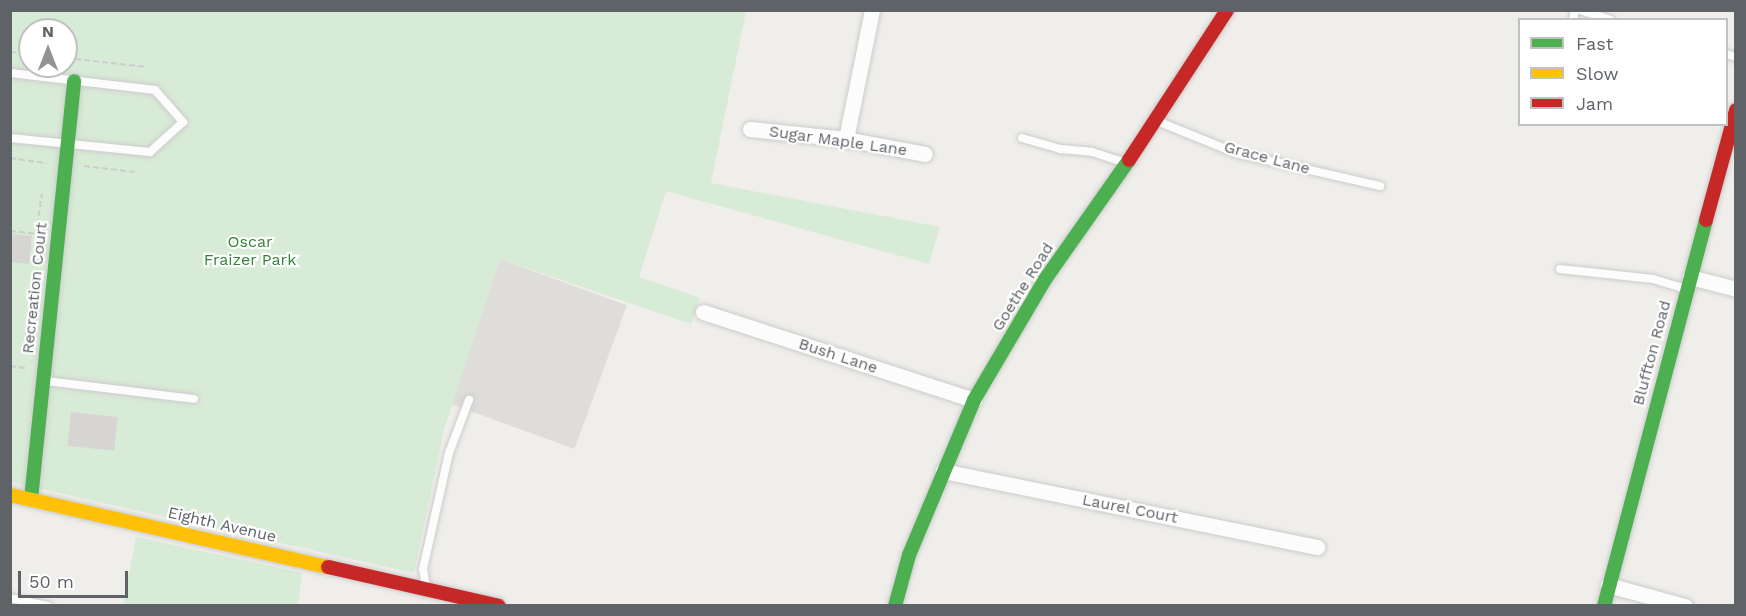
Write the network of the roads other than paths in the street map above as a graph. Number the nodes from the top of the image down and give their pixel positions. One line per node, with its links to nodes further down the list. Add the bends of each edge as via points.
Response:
1 (872, 10): 12 (street)
2 (1227, 10): 8 (street, Goethe Road)
3 (1580, 10): 4 (lane)
4 (1604, 18)
5 (10, 73): 6 (lane)
6 (74, 81): 13 (street, Recreation Court); 13 (lane, via 155,90 183,122 150,152)
7 (1736, 110): 18 (street, Bluffton Road)
8 (1156, 121): 15 (street, Goethe Road); 16 (lane, Grace Lane, via 1236,153)
9 (750, 129): 12 (street, Sugar Maple Lane)
10 (10, 138): 13 (lane)
11 (1022, 138): 15 (lane, via 1060,149 1092,152)
12 (846, 139): 14 (street, Sugar Maple Lane)
13 (67, 144): 21 (street, Recreation Court)
14 (926, 154)
15 (1126, 164): 24 (street, Goethe Road, via 1046,278)
16 (1380, 186)
17 (1560, 269): 18 (lane)
18 (1688, 284): 19 (street); 29 (street, Bluffton Road)
19 (1736, 290)
20 (703, 312): 24 (street, Bush Lane)
21 (42, 381): 22 (lane); 27 (street, Recreation Court)
22 (194, 399)
23 (469, 400): 30 (lane, via 449,453 423,569)
24 (974, 400): 25 (street, Goethe Road)
25 (943, 471): 28 (street, Laurel Court); 35 (street, Goethe Road, via 909,555)
26 (10, 495): 27 (street, Eighth Avenue)
27 (31, 499): 30 (street, Eighth Avenue)
28 (1317, 547)
29 (1608, 585): 36 (street, Bluffton Road); 37 (street)
30 (426, 588): 33 (street); 34 (street, Eighth Avenue)
31 (10, 598): 32 (lane)
32 (49, 606)
33 (424, 606)
34 (499, 606)
35 (895, 606)
36 (1604, 606)
37 (1685, 606)

